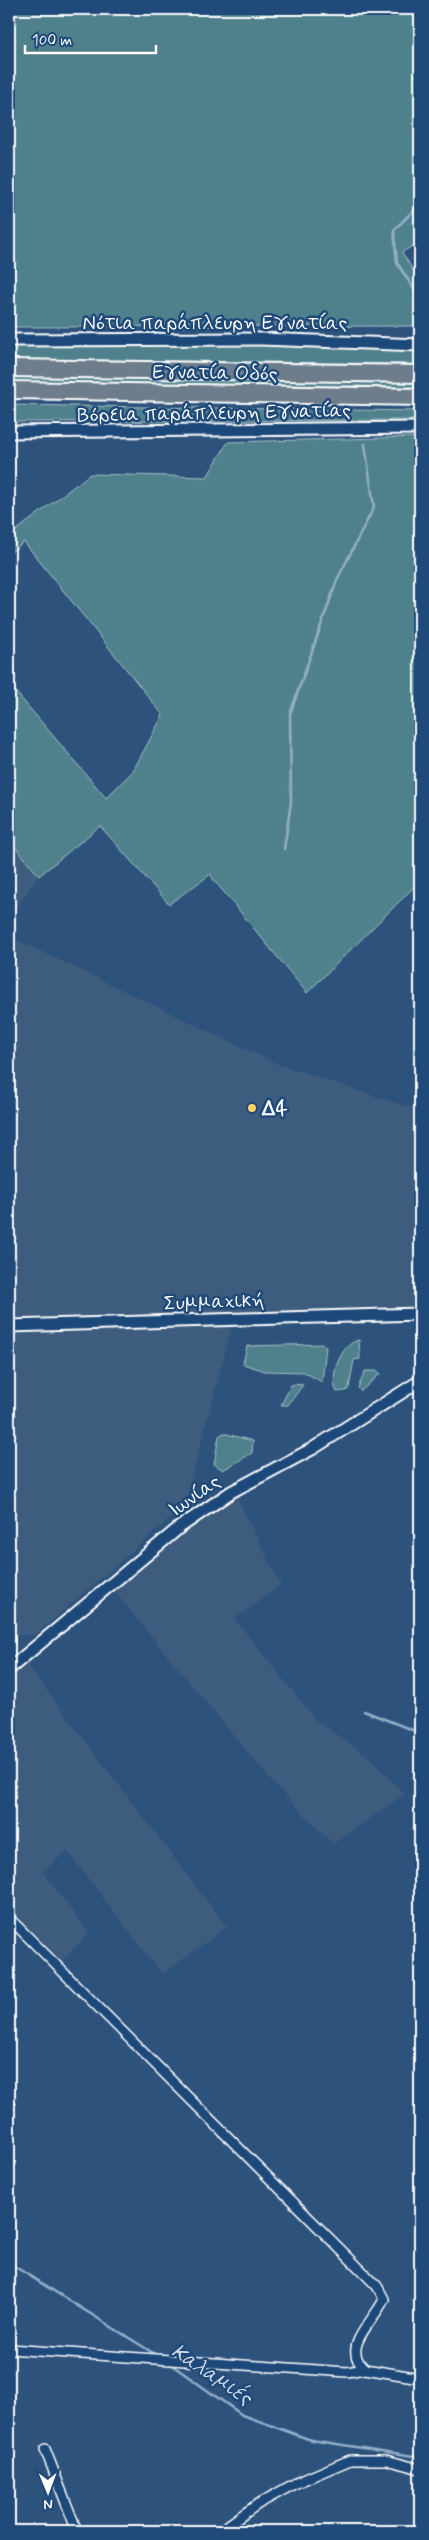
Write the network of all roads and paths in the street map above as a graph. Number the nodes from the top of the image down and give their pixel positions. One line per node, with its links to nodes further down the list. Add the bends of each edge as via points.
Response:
1 (9, 340): 2 (street, Νότια παράπλευρη Εγνατίας, via 261,339)
2 (420, 345)
3 (9, 368): 4 (highway, Εγνατία Οδός)
4 (420, 374)
5 (9, 390): 6 (highway, Εγνατία Οδός)
6 (420, 397)
7 (420, 428): 8 (street, Βόρεια παράπλευρη Εγνατίας)
8 (9, 432)
9 (420, 1314): 10 (street, Συμμαχική)
10 (9, 1326)
11 (420, 1381): 12 (street, Ιωνίας, via 342,1431 231,1492 180,1527)
12 (9, 1669)
13 (9, 1918): 15 (street, via 377,2286 384,2299 355,2348 359,2364)
14 (9, 2349): 15 (street, via 346,2372)
15 (365, 2369): 16 (street)
16 (420, 2378)
17 (45, 2449): 19 (street)
18 (420, 2469): 20 (street, via 386,2460 350,2460 294,2484)
19 (77, 2531)
20 (220, 2531)

